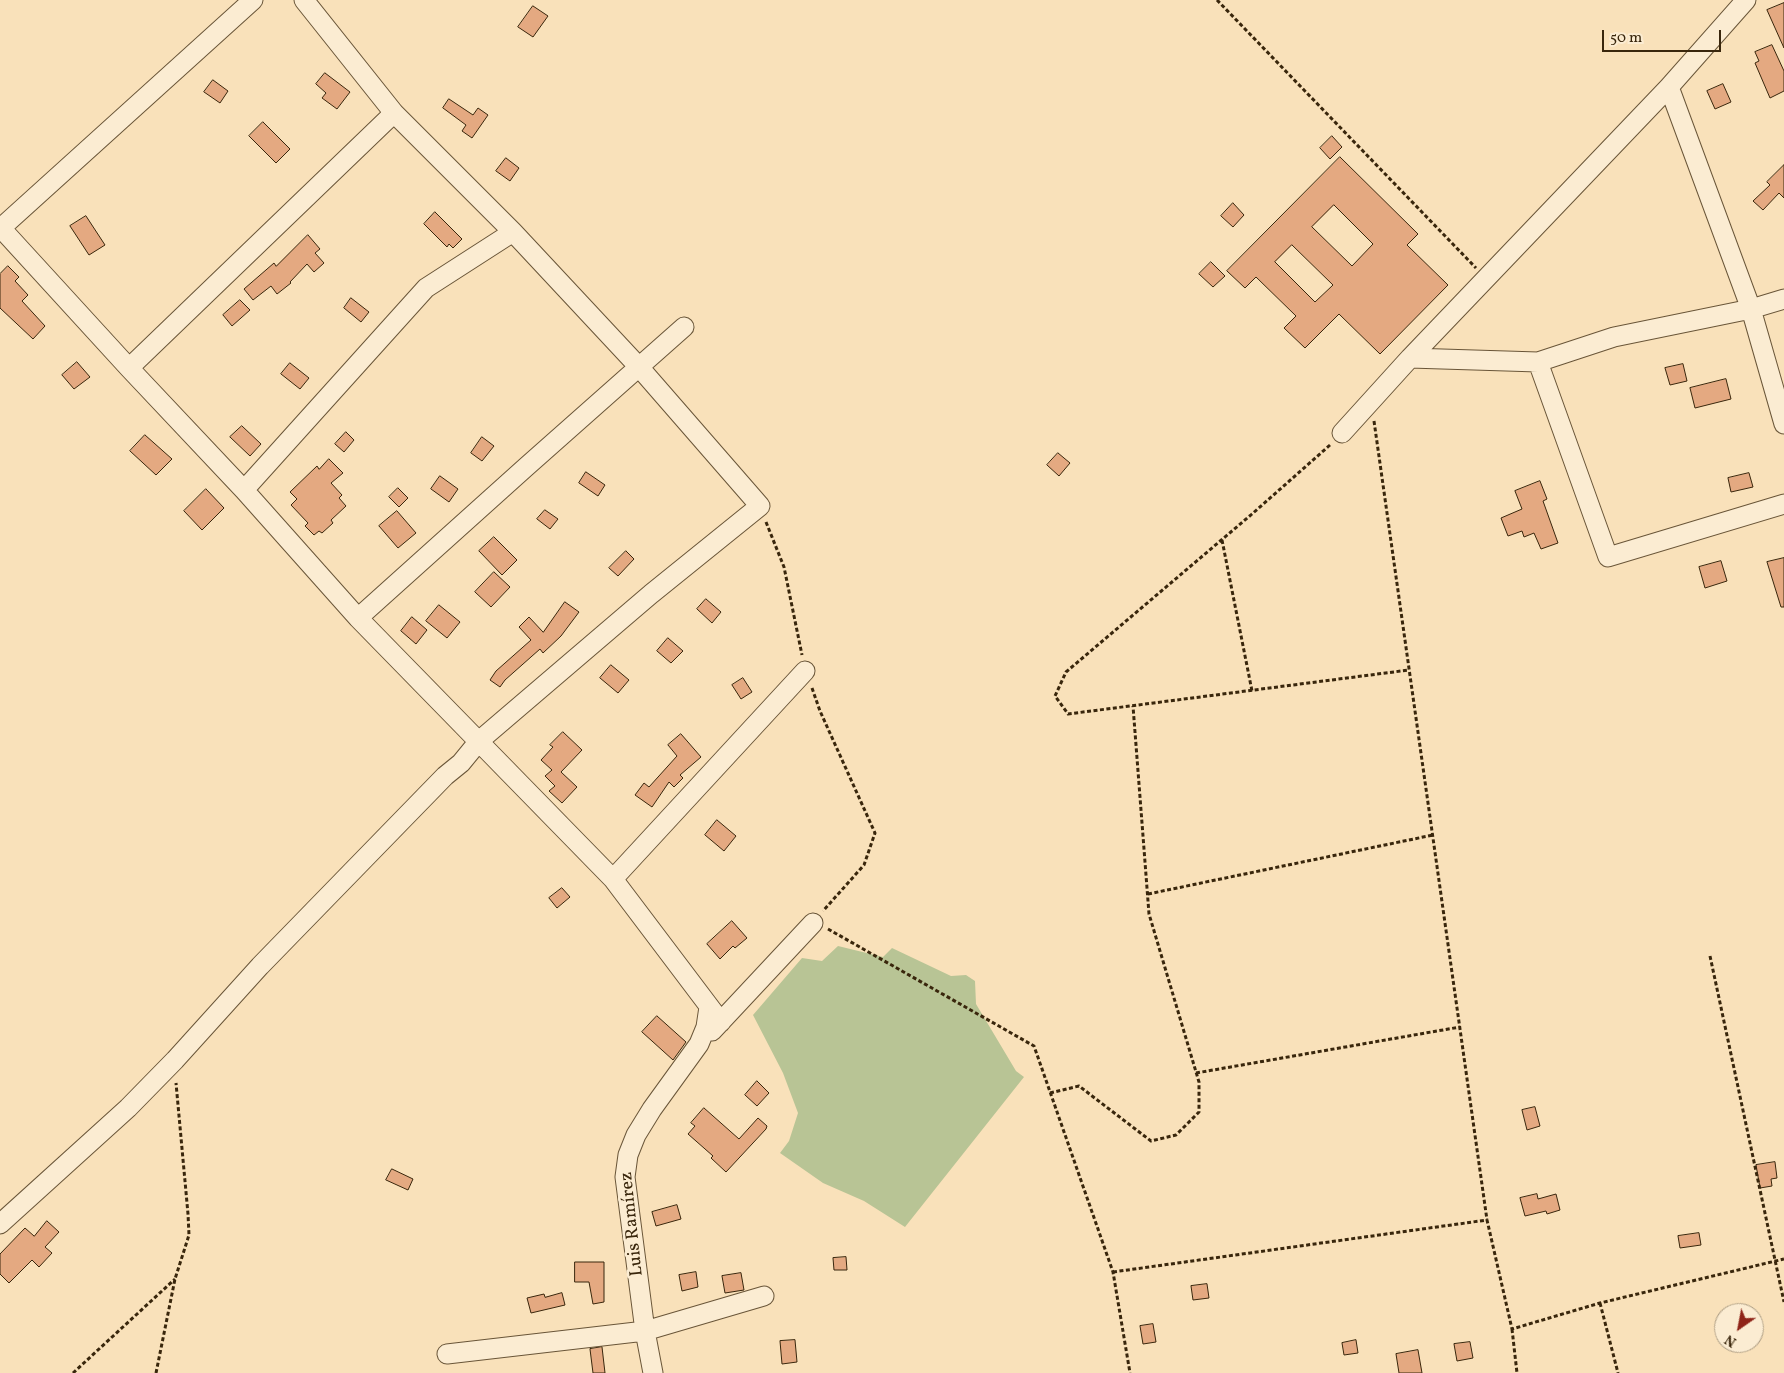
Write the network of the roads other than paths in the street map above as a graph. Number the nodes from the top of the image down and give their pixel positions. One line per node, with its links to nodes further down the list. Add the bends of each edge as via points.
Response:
1 (253, 0): 6 (street)
2 (304, 0): 5 (street)
3 (1746, 0): 4 (street)
4 (1669, 88): 9 (street); 11 (street)
5 (394, 113): 7 (street); 14 (street)
6 (1, 228): 14 (street)
7 (513, 232): 13 (street); 17 (street, via 426,288)
8 (1784, 299): 9 (street)
9 (1751, 309): 12 (street, via 1614,337); 15 (street)
10 (684, 327): 13 (street)
11 (1410, 358): 12 (street); 16 (street)
12 (1538, 362): 18 (street, via 1608,557)
13 (639, 367): 19 (street); 21 (street, via 760,506)
14 (129, 368): 17 (street)
15 (1784, 424)
16 (1342, 434)
17 (244, 490): 19 (street)
18 (1784, 504)
19 (358, 618): 21 (street)
20 (806, 671): 22 (street)
21 (479, 741): 22 (street); 27 (street, via 260,966 128,1108)
22 (614, 879): 24 (street)
23 (813, 923): 25 (street)
24 (709, 1007): 25 (street); 26 (street, Luis Ramírez)
25 (721, 1022): 26 (street)
26 (699, 1044): 29 (street, Luis Ramírez, via 652,1109 628,1155 625,1177)
27 (0, 1224)
28 (764, 1296): 29 (street)
29 (645, 1331): 30 (street); 31 (street, Luis Ramírez)
30 (447, 1354)
31 (653, 1373)

